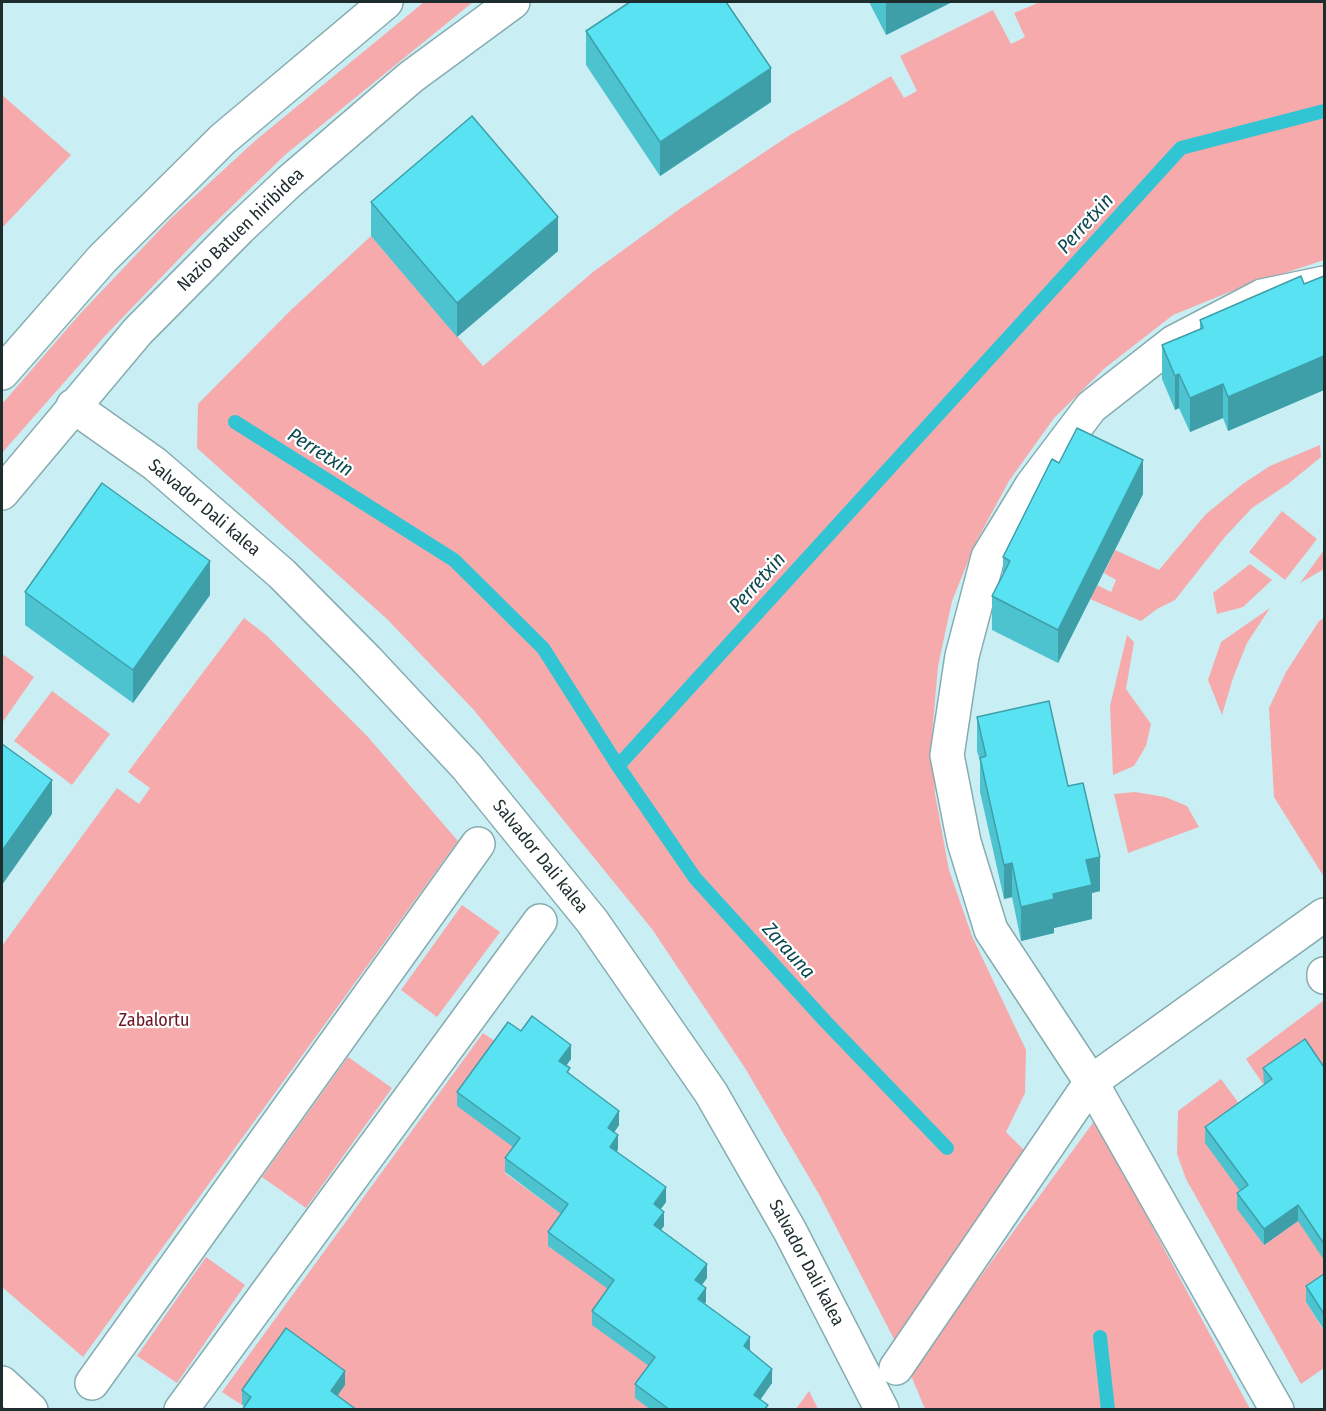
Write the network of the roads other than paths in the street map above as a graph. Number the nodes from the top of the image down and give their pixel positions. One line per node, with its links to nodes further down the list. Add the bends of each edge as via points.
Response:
1 (386, 2): 4 (street, via 224,139 102,259)
2 (513, 2): 5 (street, Nazio Batuen hiribidea, via 411,77 290,181 138,331)
3 (1324, 283): 10 (street, via 1262,296 1174,342 1091,407 1032,485 988,557 962,656 947,755 964,842 991,930)
4 (2, 374)
5 (73, 406): 6 (street, Nazio Batuen hiribidea); 16 (street, Salvador Dali kalea, via 156,464 290,582 466,767 592,921 711,1093 790,1231)
6 (2, 493)
7 (478, 844): 13 (street)
8 (1324, 915): 10 (street)
9 (540, 921): 15 (street)
10 (1091, 1082): 11 (street); 17 (street)
11 (896, 1368)
12 (2, 1383): 14 (street)
13 (92, 1383)
14 (31, 1410)
15 (181, 1410)
16 (882, 1410)
17 (1277, 1410)

